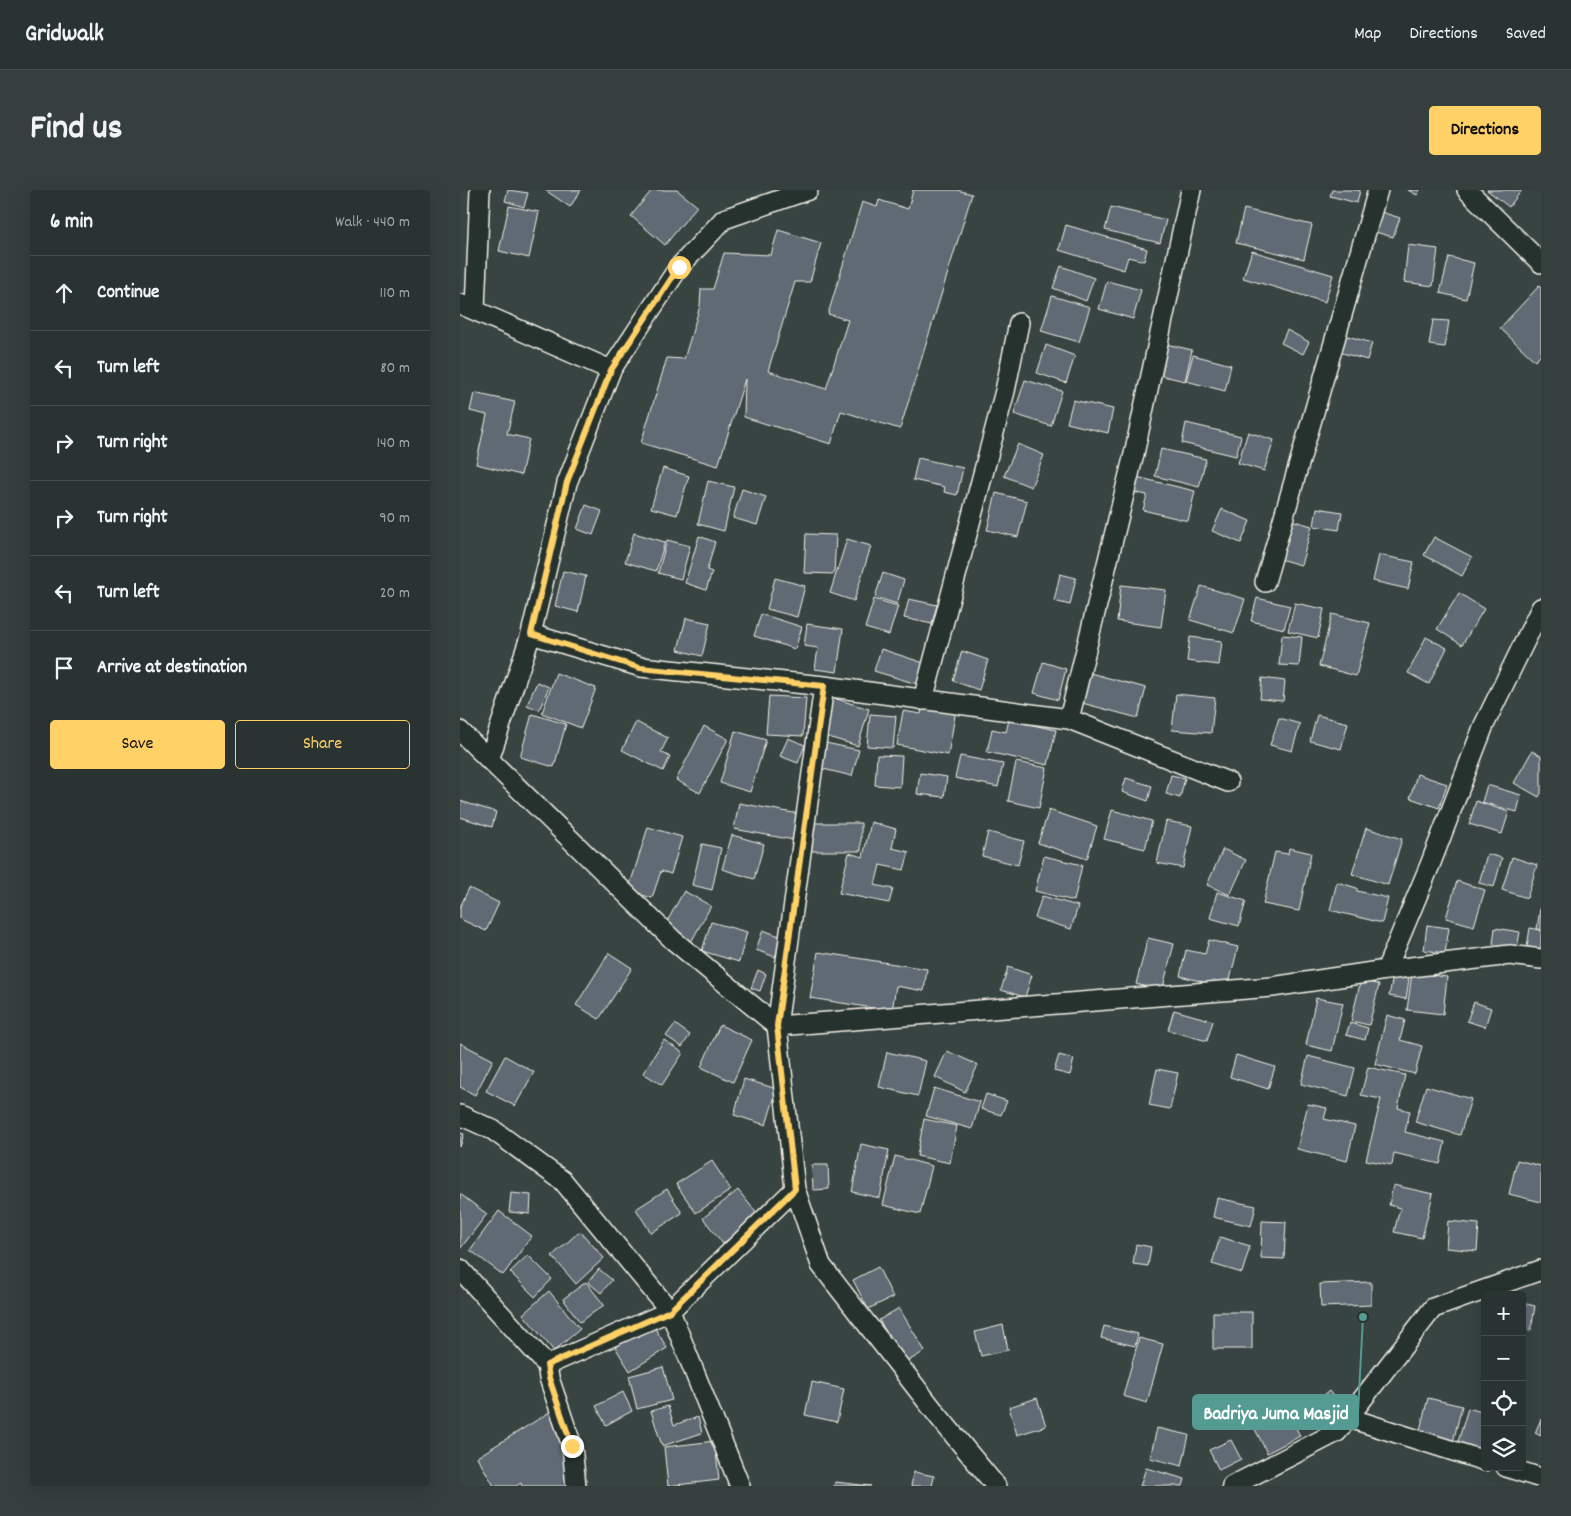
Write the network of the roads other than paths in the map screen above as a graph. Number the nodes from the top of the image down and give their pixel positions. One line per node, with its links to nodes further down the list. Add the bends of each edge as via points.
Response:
1 (480, 190): 7 (street)
2 (808, 190): 9 (street, via 724,219 679,267)
3 (1191, 190): 15 (street, via 1134,454)
4 (1378, 190): 10 (street)
5 (1467, 190): 6 (street)
6 (1541, 263)
7 (467, 307): 9 (street)
8 (1019, 323): 14 (street)
9 (611, 370): 12 (street, via 567,482)
10 (1265, 582)
11 (1541, 608): 20 (street, via 1484,725)
12 (531, 634): 13 (street, via 640,668); 17 (street)
13 (824, 686): 14 (street); 21 (street)
14 (923, 700): 15 (street)
15 (1069, 719): 18 (street)
16 (460, 731): 17 (street)
17 (489, 760): 21 (street, via 673,940)
18 (1228, 782)
19 (1541, 958): 20 (street, via 1510,955)
20 (1386, 970): 21 (street, via 1272,987)
21 (777, 1026): 23 (street)
22 (460, 1115): 26 (street, via 493,1130 563,1181)
23 (795, 1189): 26 (street); 34 (street, via 821,1264 938,1417)
24 (460, 1269): 27 (street)
25 (1541, 1270): 28 (street, via 1433,1308)
26 (670, 1311): 27 (street); 33 (street)
27 (547, 1365): 32 (street, via 572,1446)
28 (1348, 1418): 29 (street); 35 (street, via 1337,1432)
29 (1481, 1460)
30 (1519, 1471): 31 (street)
31 (1541, 1478)
32 (576, 1486)
33 (740, 1486)
34 (996, 1486)
35 (1232, 1486)

